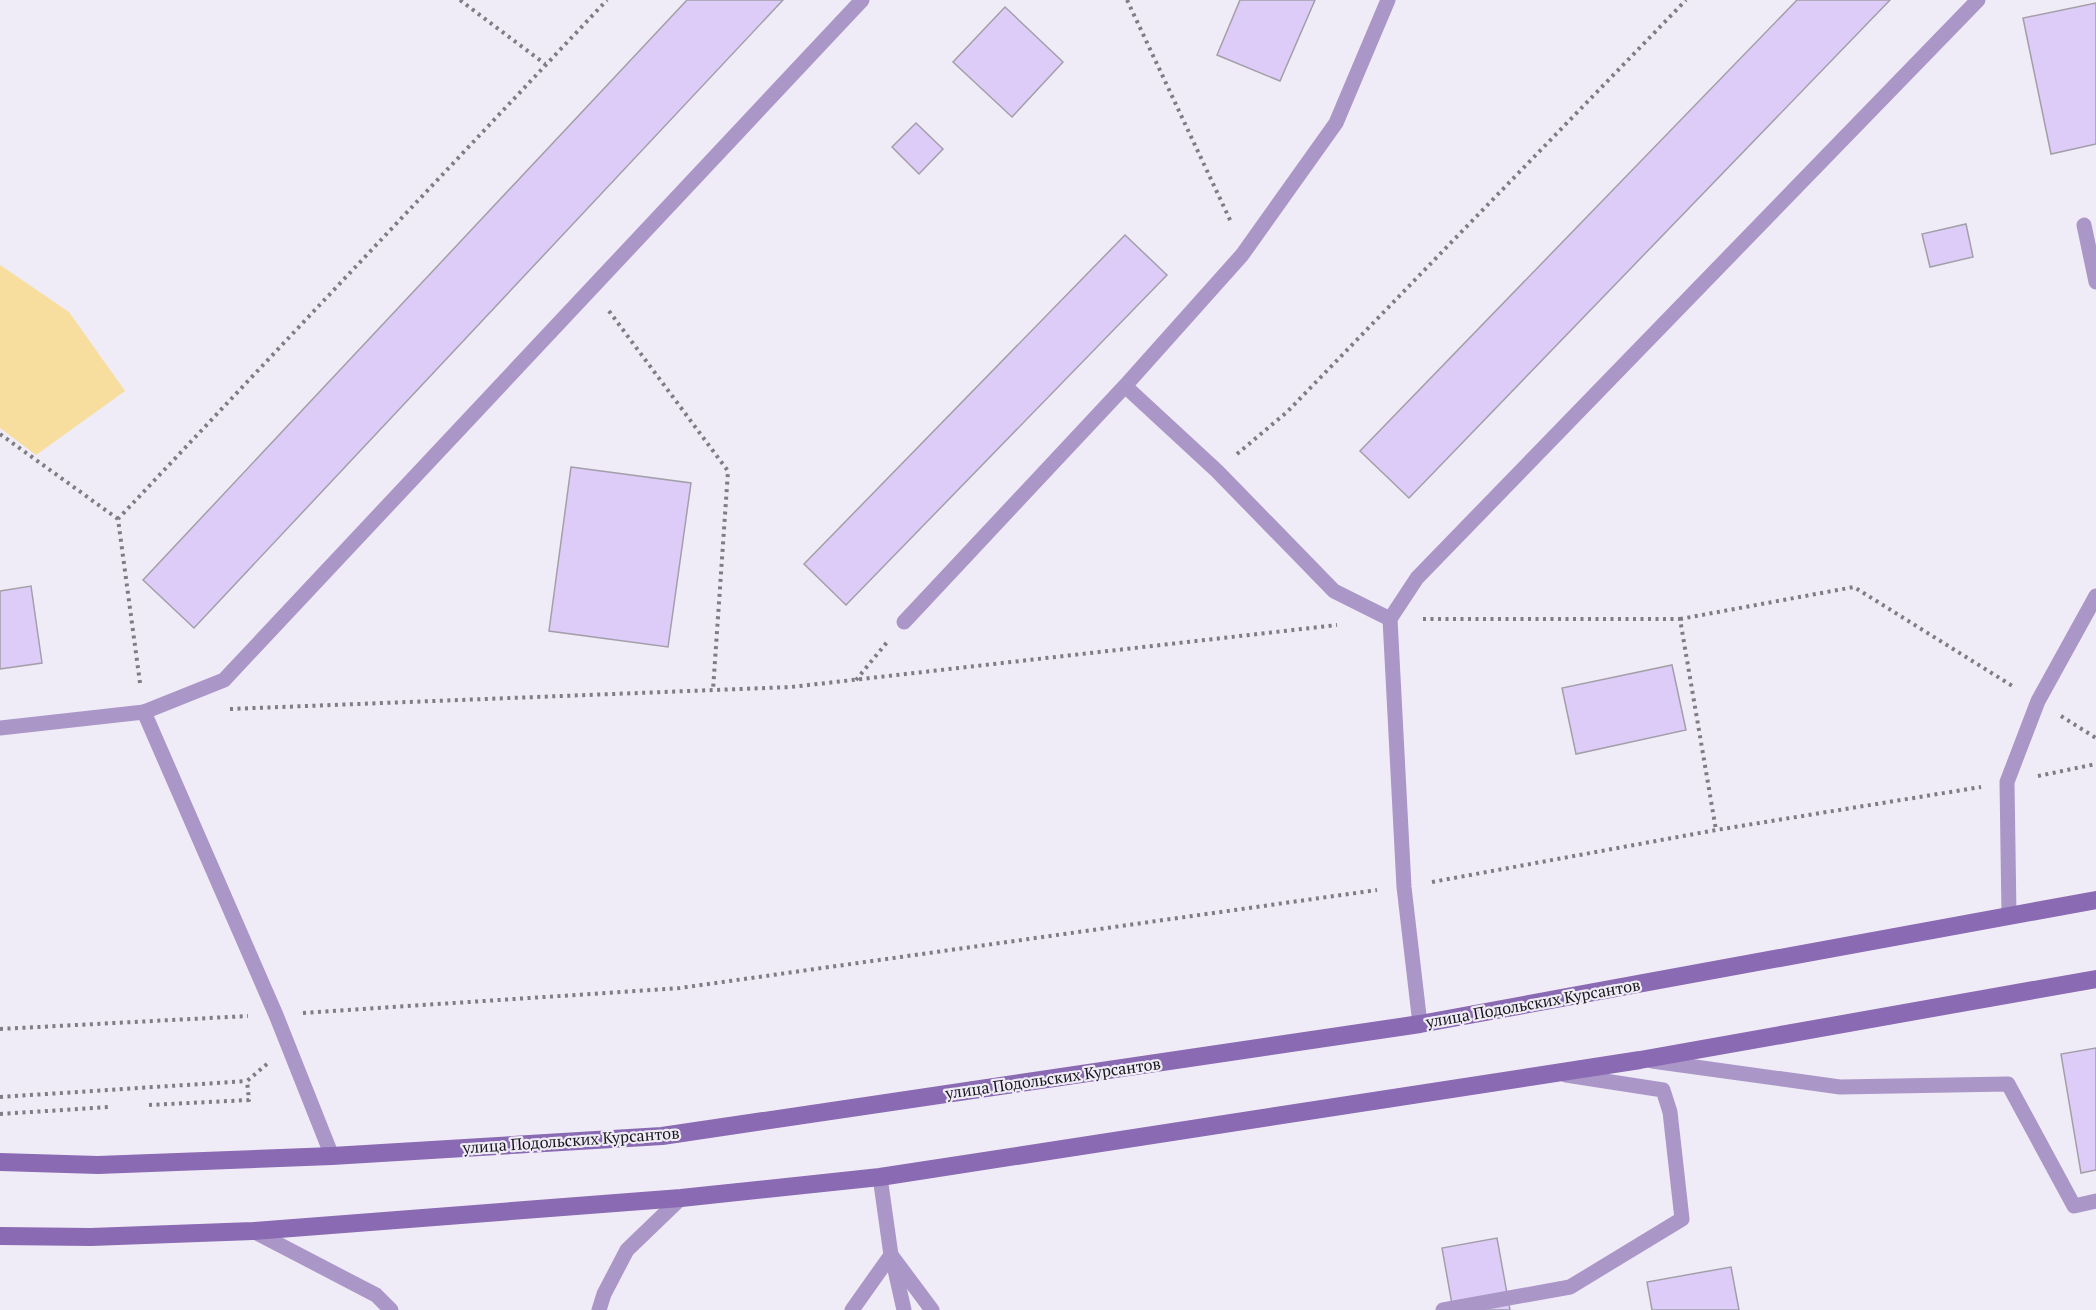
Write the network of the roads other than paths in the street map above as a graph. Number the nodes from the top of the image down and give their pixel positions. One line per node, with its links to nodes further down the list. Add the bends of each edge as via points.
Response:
1 (862, 0): 10 (lane, via 224,680)
2 (1388, 0): 6 (lane, via 1336,123 1242,255)
3 (1978, 0): 8 (lane, via 1417,578)
4 (2084, 225): 5 (lane)
5 (2096, 282)
6 (1125, 386): 8 (lane, via 1217,471 1334,591); 9 (lane)
7 (2096, 596): 13 (lane, via 2038,701 2007,782)
8 (1390, 619): 15 (lane, via 1404,887)
9 (904, 622)
10 (144, 712): 11 (lane); 18 (lane, via 276,1015)
11 (0, 728)
12 (2096, 900): 13 (main road, улица Подольских Курсантов)
13 (2009, 915): 15 (main road, улица Подольских Курсантов)
14 (2096, 979): 16 (main road)
15 (1420, 1024): 18 (main road, улица Подольских Курсантов, via 662,1136)
16 (1640, 1060): 17 (main road); 22 (lane, via 1840,1087 2008,1084 2074,1206)
17 (1554, 1073): 20 (main road); 33 (lane, via 1663,1090 1670,1112 1682,1219 1570,1287)
18 (332, 1156): 19 (main road, улица Подольских Курсантов, via 98,1165)
19 (0, 1162)
20 (880, 1177): 21 (main road); 25 (lane)
21 (681, 1198): 23 (main road); 29 (lane, via 627,1250)
22 (2096, 1202)
23 (253, 1231): 24 (main road); 26 (lane)
24 (0, 1236)
25 (891, 1255): 30 (lane); 31 (lane); 32 (lane)
26 (376, 1295): 27 (lane); 28 (lane)
27 (384, 1310)
28 (391, 1310)
29 (599, 1310)
30 (852, 1310)
31 (904, 1310)
32 (932, 1310)
33 (1443, 1310)

